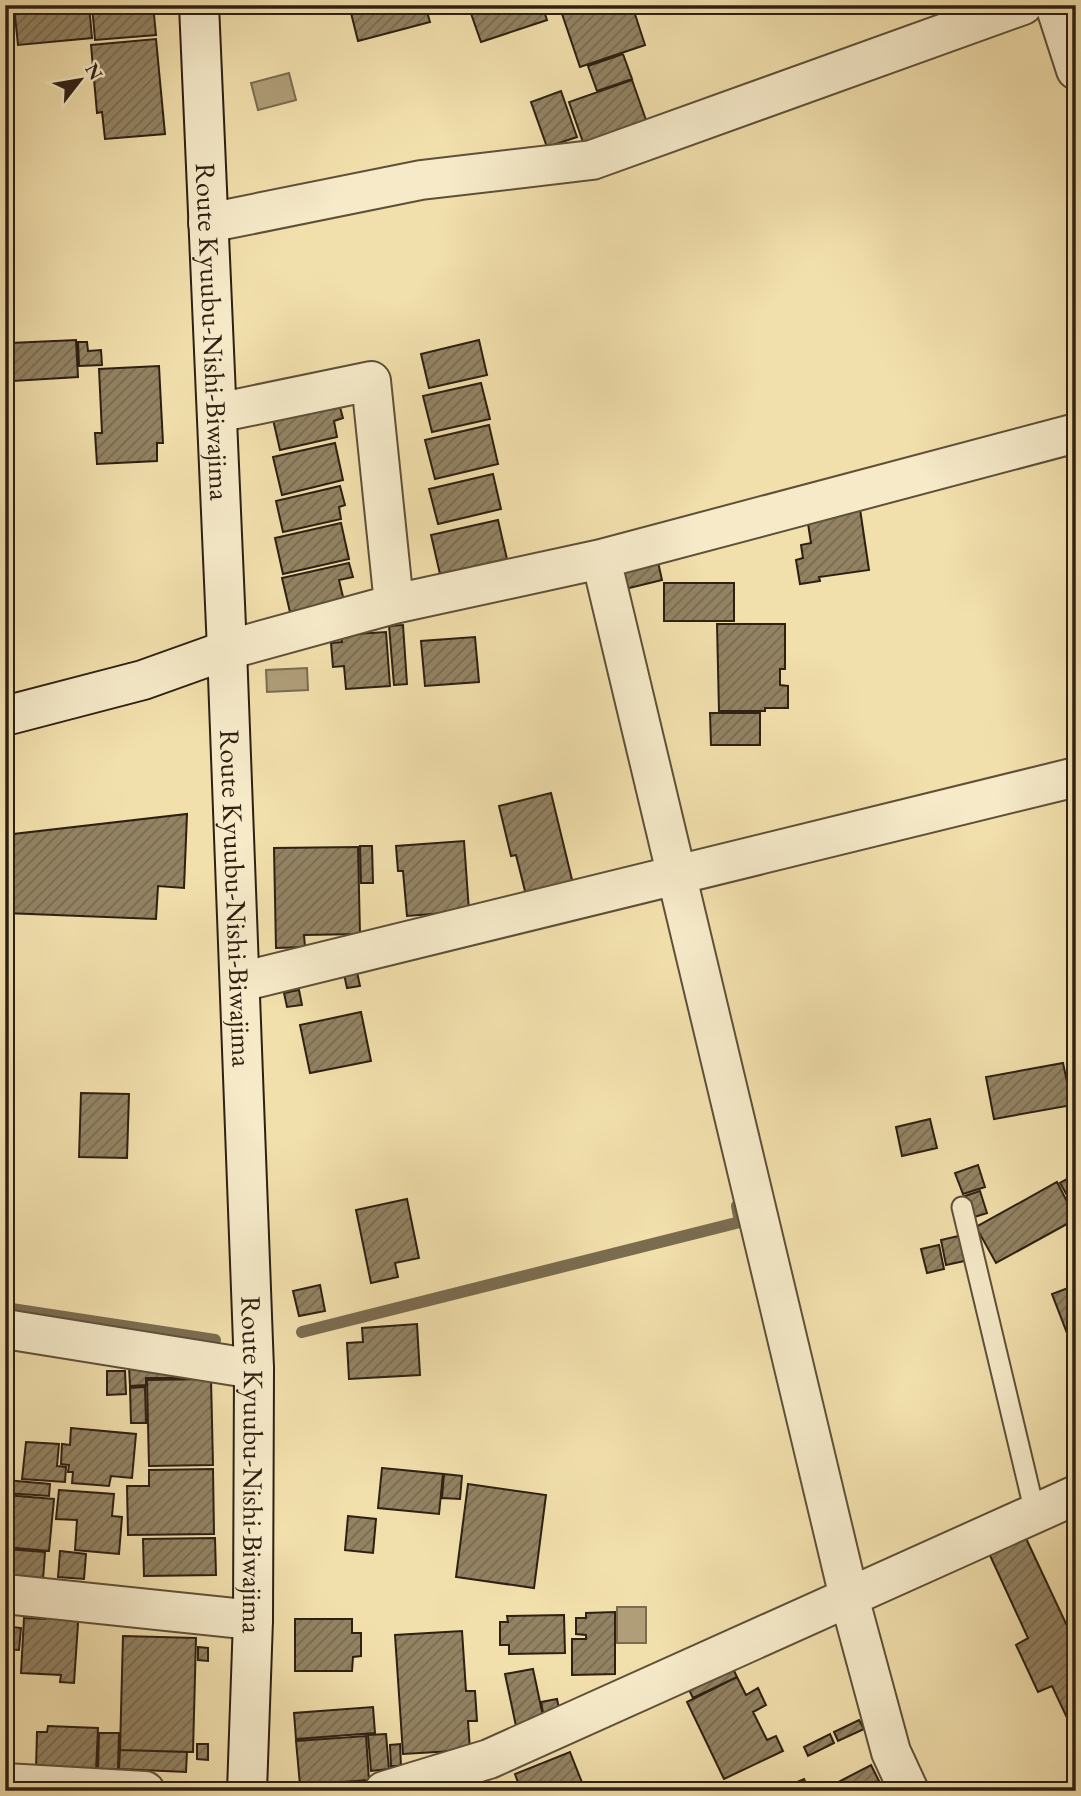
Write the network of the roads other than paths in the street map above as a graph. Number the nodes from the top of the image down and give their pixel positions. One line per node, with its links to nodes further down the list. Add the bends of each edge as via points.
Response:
1 (199, 5): 5 (street, Route Kyuubu-Nishi-Biwajima)
2 (1023, 5): 5 (street, via 592,160 421,180)
3 (1055, 5): 4 (street)
4 (1076, 70)
5 (208, 223): 6 (street, Route Kyuubu-Nishi-Biwajima)
6 (217, 413): 9 (street, via 371,381); 10 (street, Route Kyuubu-Nishi-Biwajima)
7 (1076, 433): 8 (street)
8 (601, 559): 9 (street); 13 (street)
9 (394, 604): 10 (street)
10 (227, 650): 11 (street, via 143,680); 14 (street, Route Kyuubu-Nishi-Biwajima)
11 (5, 716)
12 (1076, 777): 13 (street)
13 (678, 875): 14 (street); 21 (street)
14 (240, 982): 17 (street, Route Kyuubu-Nishi-Biwajima)
15 (962, 1208): 19 (lane)
16 (5, 1329): 17 (street)
17 (254, 1369): 22 (street, Route Kyuubu-Nishi-Biwajima)
18 (1076, 1494): 19 (street)
19 (1035, 1513): 21 (street)
20 (5, 1594): 22 (street)
21 (849, 1597): 23 (street); 28 (street, via 891,1752)
22 (253, 1620): 26 (street, Route Kyuubu-Nishi-Biwajima)
23 (485, 1775): 27 (street)
24 (5, 1783): 25 (street)
25 (145, 1791)
26 (247, 1791)
27 (384, 1791)
28 (909, 1791)

